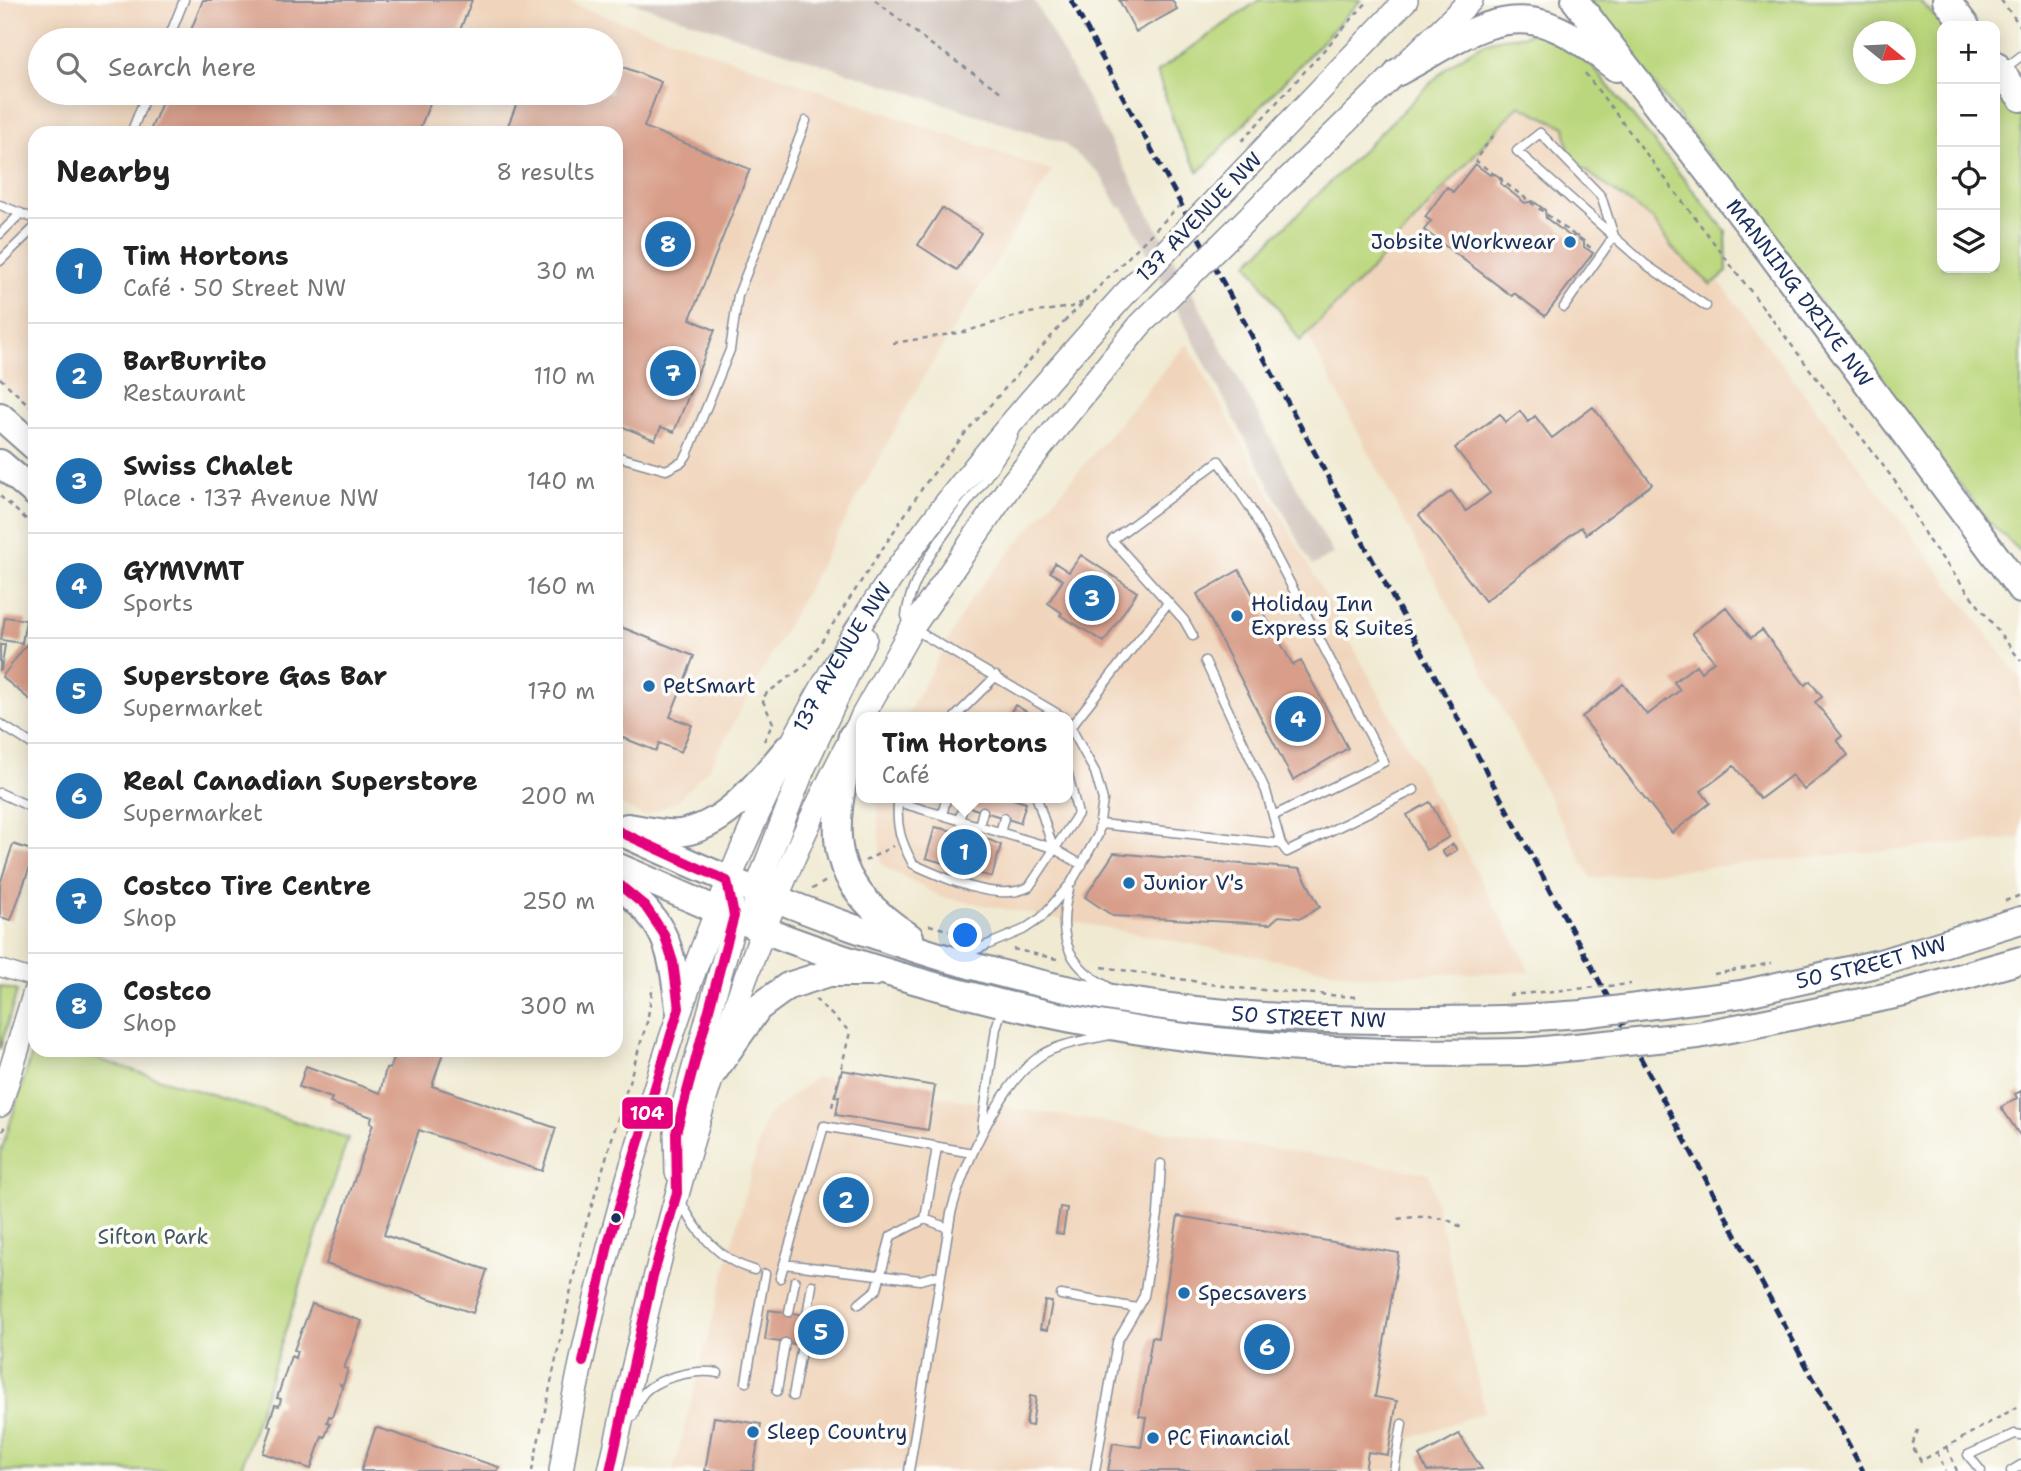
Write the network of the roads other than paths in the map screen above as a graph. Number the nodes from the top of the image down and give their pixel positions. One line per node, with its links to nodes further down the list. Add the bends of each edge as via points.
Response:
1 (184, 0): 7 (lane)
2 (1406, 0): 24 (main road, 137 AVENUE NW, bridge, via 1241,158)
3 (1471, 0): 9 (main road, 137 AVENUE NW)
4 (1575, 0): 10 (main road, MANNING DRIVE NW)
5 (1945, 0): 6 (main road)
6 (1962, 21)
7 (173, 28)
8 (2006, 64): 11 (main road)
9 (1398, 72): 10 (main road, via 1479,28 1498,21 1527,20 1571,36); 33 (main road, 137 AVENUE NW, bridge, via 1140,325 1012,483)
10 (1636, 83): 30 (main road, MANNING DRIVE NW, via 1772,255)
11 (2021, 98)
12 (142, 105): 14 (lane)
13 (806, 121): 27 (lane, via 738,295 730,350 687,455 666,470)
14 (134, 126)
15 (0, 205): 16 (lane)
16 (21, 214): 17 (lane); 18 (lane)
17 (28, 216)
18 (0, 234)
19 (28, 234): 21 (lane)
20 (1614, 236): 20 (lane, via 1594,219 1517,151 1540,133 1601,195); 22 (lane, via 1670,284); 23 (lane)
21 (0, 261)
22 (1706, 306)
23 (1564, 307)
24 (1035, 394): 31 (main road, 137 AVENUE NW, via 981,458); 33 (lane, via 1000,460 919,577 906,616)
25 (0, 416): 26 (main road)
26 (28, 441)
27 (623, 458)
28 (0, 463): 29 (main road)
29 (28, 487)
30 (2021, 590)
31 (877, 598): 46 (main road, 137 AVENUE NW); 73 (main road, via 861,652 803,769)
32 (1168, 604): 34 (lane); 40 (lane); 58 (lane, via 1112,540 1219,461 1251,509 1384,762)
33 (912, 628): 36 (lane); 37 (main road, 137 AVENUE NW)
34 (1194, 636)
35 (1205, 661): 58 (lane)
36 (996, 677): 38 (lane); 39 (lane)
37 (865, 712)
38 (960, 712)
39 (1055, 712)
40 (1073, 719)
41 (0, 724): 45 (lane)
42 (856, 729): 73 (main road, 137 AVENUE NW)
43 (1073, 729): 61 (lane, via 1095,772 1103,800)
44 (856, 734): 77 (main road, via 835,826 839,853 867,903 889,923)
45 (28, 742)
46 (788, 748): 63 (main road, via 736,806 699,827 679,834); 70 (main road, 137 AVENUE NW)
47 (1414, 790): 66 (lane, via 1287,852)
48 (0, 793): 55 (lane)
49 (1073, 794): 67 (lane, via 1078,814)
50 (899, 803): 67 (lane, via 896,823 913,864 986,890 1018,892 1029,887)
51 (908, 803): 57 (lane)
52 (945, 803): 57 (lane)
53 (1039, 803): 67 (lane)
54 (964, 805): 60 (lane)
55 (28, 806)
56 (983, 811): 62 (lane)
57 (942, 815): 60 (lane)
58 (1275, 815): 66 (lane)
59 (1004, 818): 65 (lane)
60 (959, 820): 62 (lane)
61 (1101, 824): 66 (lane); 68 (lane)
62 (979, 826): 65 (lane)
63 (623, 829)
64 (623, 831): 70 (main road, 50 STREET NW)
65 (1000, 833): 67 (lane)
66 (1281, 844)
67 (1053, 848): 68 (lane)
68 (1082, 865): 71 (lane)
69 (623, 869): 74 (main road, 50 STREET NW)
70 (727, 881): 73 (main road, 50 STREET NW); 74 (main road, 137 AVENUE NW)
71 (1071, 883): 77 (lane, via 1041,918 993,943); 83 (lane, via 1062,915 1063,931 1076,963 1105,986)
72 (623, 888): 84 (main road, via 645,906 664,934)
73 (765, 897): 76 (main road, 137 AVENUE NW); 77 (main road, 50 STREET NW)
74 (725, 912): 76 (main road, 50 STREET NW); 84 (main road, 137 AVENUE NW); 93 (main road, via 676,1133)
75 (2021, 920): 83 (main road, 50 STREET NW, bridge, via 1880,963 1736,983 1582,1014 1502,1007 1313,1019)
76 (762, 929): 80 (main road, 50 STREET NW); 87 (main road, 137 AVENUE NW)
77 (946, 957): 82 (main road, 50 STREET NW)
78 (2021, 960): 86 (main road, 50 STREET NW, bridge, via 1904,993 1698,1035 1524,1052 1410,1055 1312,1050)
79 (0, 968): 81 (street)
80 (893, 973): 82 (main road, 50 STREET NW); 87 (main road, via 829,973 788,986 758,1008)
81 (28, 977)
82 (1020, 994): 83 (main road, 50 STREET NW); 86 (main road, 50 STREET NW); 89 (lane, via 996,1028)
83 (1163, 1004)
84 (679, 1008): 118 (main road, 137 AVENUE NW, via 609,1240)
85 (28, 1015): 88 (main road)
86 (1137, 1031): 89 (lane, via 1050,1050 1009,1091)
87 (714, 1071): 93 (main road, 137 AVENUE NW)
88 (0, 1105)
89 (981, 1130): 91 (lane)
90 (937, 1147): 91 (lane); 94 (lane); 96 (lane, via 824,1126)
91 (972, 1153): 95 (lane)
92 (1161, 1164): 106 (lane, via 1158,1214 1144,1296)
93 (677, 1193): 97 (lane, via 699,1231 727,1259); 119 (main road, 137 AVENUE NW, via 652,1280)
94 (925, 1219): 95 (lane); 99 (lane, via 891,1236)
95 (948, 1228): 100 (lane)
96 (784, 1264): 99 (lane); 101 (lane)
97 (754, 1270)
98 (765, 1274): 112 (lane)
99 (883, 1275): 100 (lane, via 919,1280); 105 (lane, via 874,1294)
100 (940, 1275): 120 (lane)
101 (780, 1278)
102 (795, 1282): 107 (lane)
103 (812, 1284): 108 (lane)
104 (1061, 1295): 106 (lane)
105 (859, 1304)
106 (1137, 1308): 121 (lane, via 1117,1342)
107 (789, 1312)
108 (807, 1315)
109 (785, 1343): 113 (lane)
110 (802, 1345): 114 (lane)
111 (718, 1373): 119 (lane, via 696,1372 661,1383 642,1395)
112 (746, 1382)
113 (777, 1391)
114 (793, 1396)
115 (1402, 1424): 122 (lane)
116 (2021, 1435): 123 (lane, via 1968,1455)
117 (2021, 1465): 124 (lane)
118 (561, 1471)
119 (611, 1471)
120 (909, 1471)
121 (1095, 1471)
122 (1394, 1471)
123 (1981, 1471)
124 (2011, 1471)

